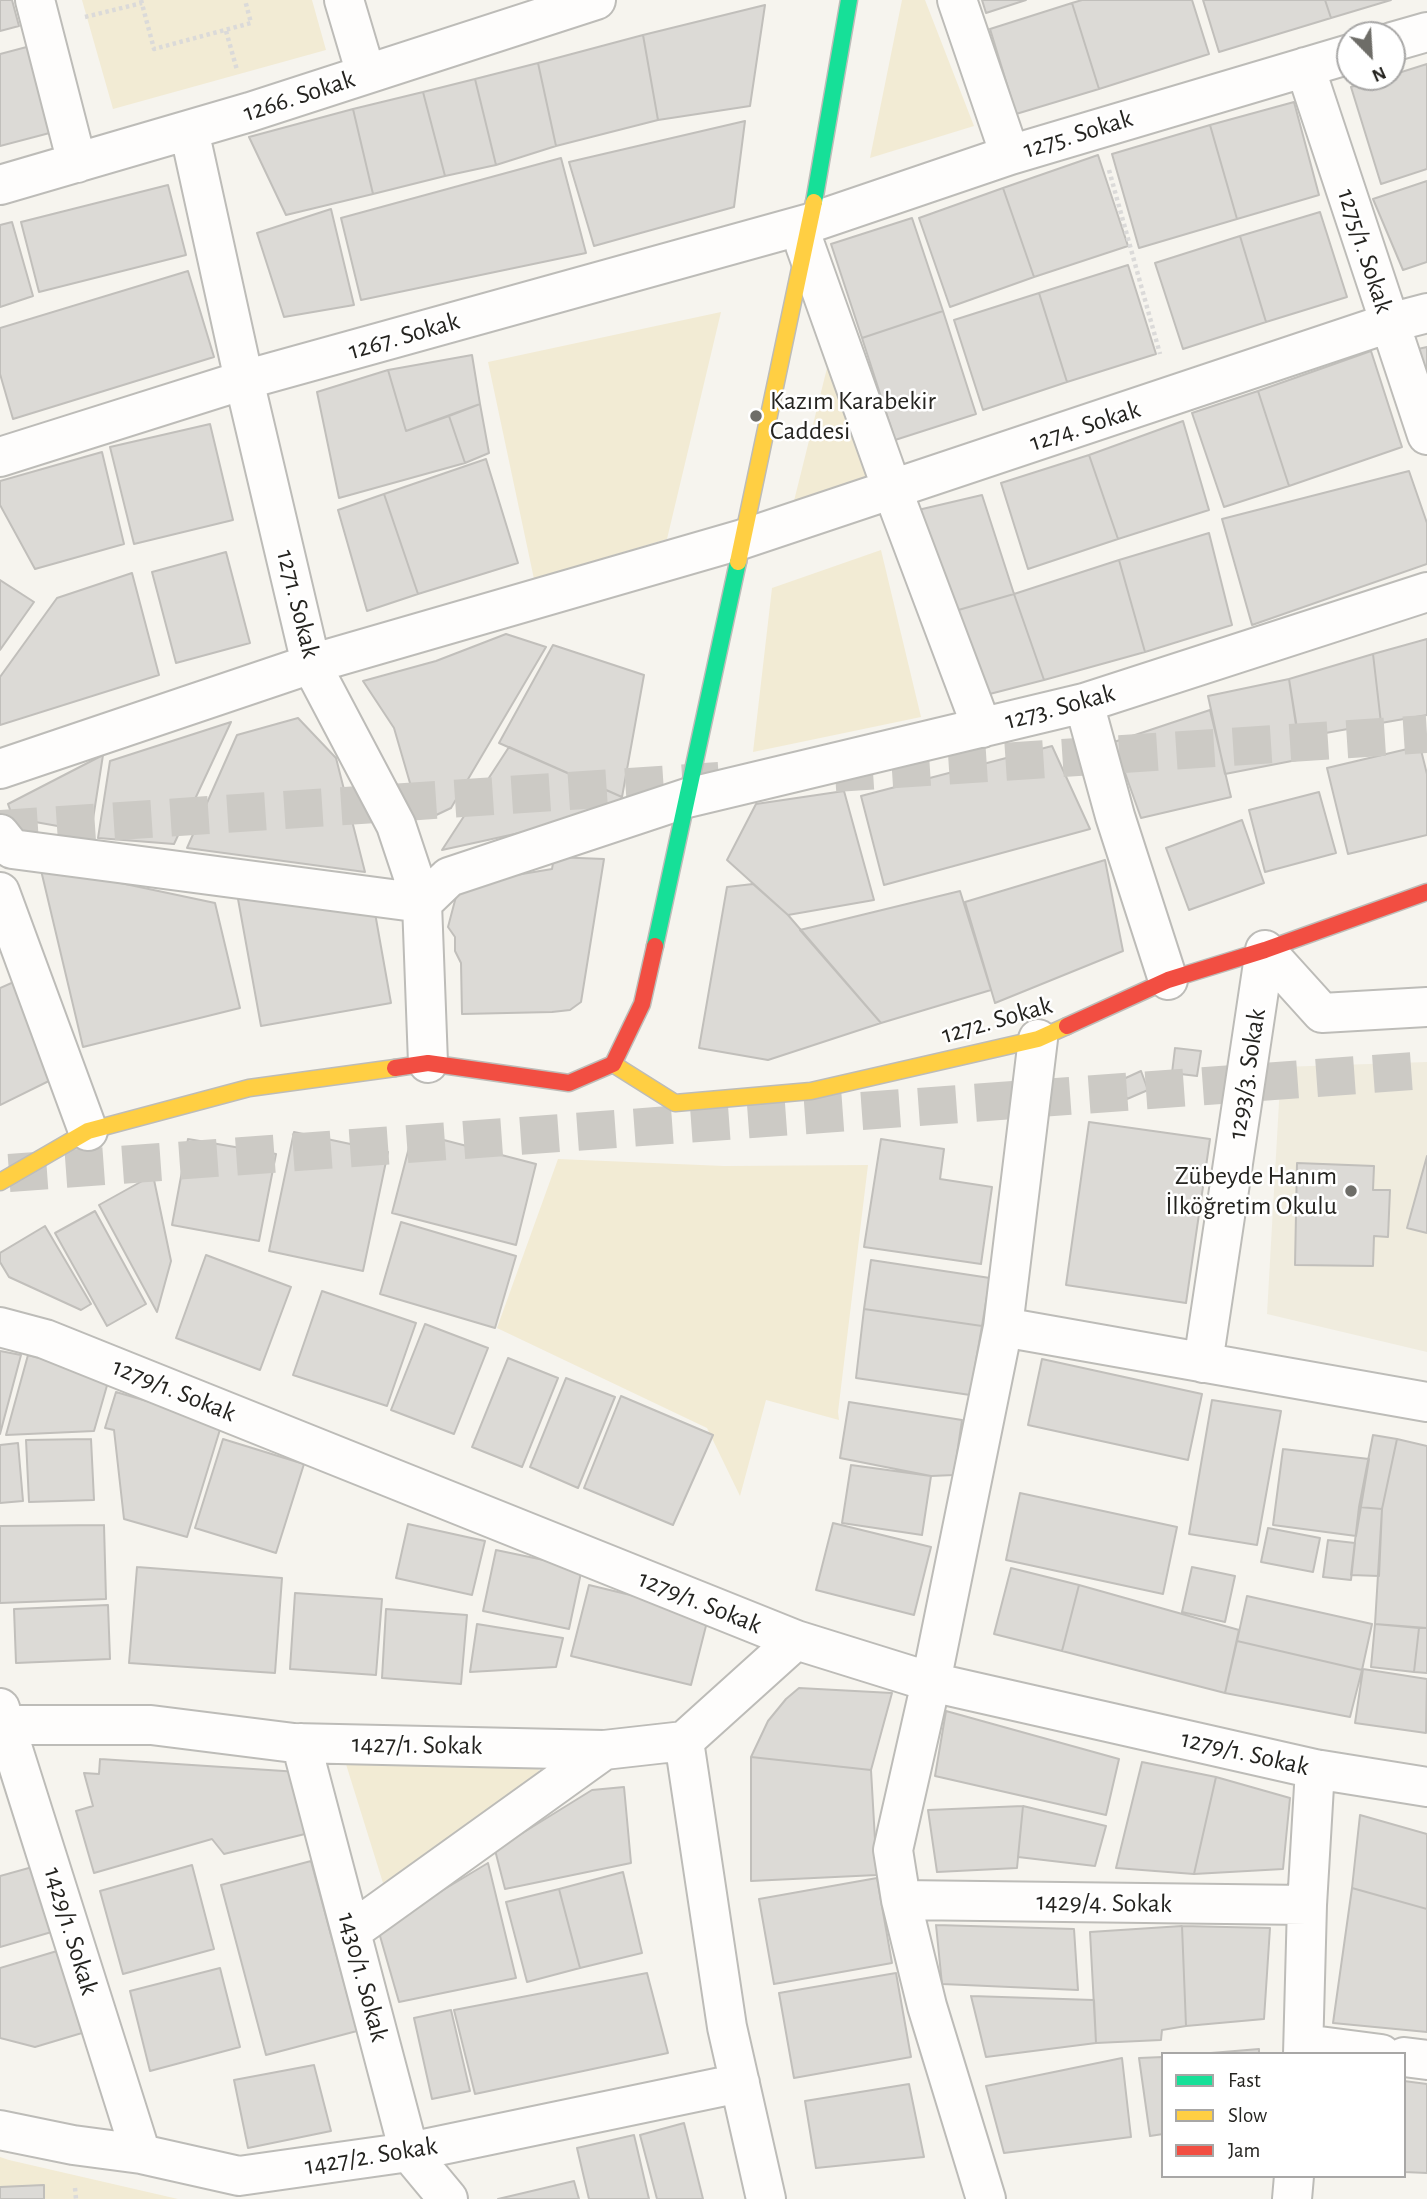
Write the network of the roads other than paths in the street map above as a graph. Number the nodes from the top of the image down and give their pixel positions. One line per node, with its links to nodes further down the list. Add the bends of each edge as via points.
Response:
1 (344, 0): 10 (street)
2 (596, 0): 10 (street, 1266. Sokak)
3 (849, 0): 15 (main road)
4 (957, 0): 12 (street)
5 (38, 13): 13 (street)
6 (1427, 32): 7 (street)
7 (1406, 38)
8 (1336, 58): 9 (street, 1275. Sokak)
9 (1305, 67): 12 (street, 1275. Sokak); 17 (street, 1275/1. Sokak)
10 (366, 74): 11 (street, 1266. Sokak)
11 (189, 131): 13 (street, 1266. Sokak); 18 (street, 1271. Sokak)
12 (1010, 155): 15 (street, 1275. Sokak)
13 (77, 163): 14 (street, 1266. Sokak)
14 (0, 185)
15 (807, 234): 18 (street, 1267. Sokak); 21 (street); 22 (main road)
16 (1427, 313): 17 (street, 1274. Sokak)
17 (1389, 323): 19 (street, 1275/1. Sokak); 21 (street, 1274. Sokak)
18 (244, 380): 20 (street, 1267. Sokak); 24 (street, 1271. Sokak)
19 (1427, 435)
20 (0, 457)
21 (892, 489): 22 (street, 1274. Sokak); 26 (street)
22 (743, 539): 24 (street, 1274. Sokak); 28 (main road)
23 (1427, 592): 25 (street, 1273. Sokak)
24 (311, 664): 27 (street, 1274. Sokak); 32 (street, 1271. Sokak, via 396,825)
25 (1084, 703): 26 (street, 1273. Sokak); 34 (street)
26 (982, 728): 28 (street, 1273. Sokak)
27 (0, 769)
28 (687, 798): 32 (street, 1273. Sokak, via 449,877); 38 (main road, via 642,1004)
29 (0, 834): 32 (street, via 12,849)
30 (0, 892): 39 (street)
31 (1427, 892): 33 (main road, 1272. Sokak)
32 (422, 903): 37 (street, 1271. Sokak)
33 (1265, 950): 34 (main road, 1272. Sokak); 35 (street, via 1322,1013); 43 (street, 1293/3. Sokak)
34 (1168, 979): 36 (main road, 1272. Sokak)
35 (1427, 1007)
36 (1038, 1039): 38 (main road, 1272. Sokak, via 811,1091 675,1103); 42 (street)
37 (428, 1063): 38 (main road, via 569,1083); 39 (main road, via 249,1088)
38 (613, 1064)
39 (88, 1131): 40 (main road)
40 (0, 1182)
41 (0, 1327): 45 (street, 1279/1. Sokak, via 45,1339)
42 (1003, 1327): 43 (street); 46 (street)
43 (1203, 1363): 44 (street)
44 (1427, 1402)
45 (796, 1640): 46 (street, 1279/1. Sokak); 48 (street)
46 (931, 1682): 51 (street, 1279/1. Sokak); 53 (street, via 893,1850)
47 (2, 1719): 49 (street, 1427/1. Sokak, via 151,1725); 63 (street, 1429/1. Sokak)
48 (684, 1741): 50 (street, 1427/1. Sokak); 60 (street, via 727,2027)
49 (301, 1743): 50 (street, 1427/1. Sokak); 55 (street, 1430/1. Sokak)
50 (604, 1750): 55 (street)
51 (1315, 1769): 52 (street, 1279/1. Sokak); 54 (street)
52 (1427, 1787)
53 (901, 1900): 54 (street, 1429/4. Sokak); 67 (street, via 927,2006)
54 (1307, 1905): 56 (street)
55 (352, 1931): 62 (street, 1430/1. Sokak)
56 (1304, 2049): 57 (street)
57 (1350, 2052)
58 (1406, 2057): 59 (street)
59 (1427, 2060)
60 (740, 2083): 62 (street, 1427/2. Sokak); 66 (street)
61 (0, 2130): 63 (street, 1427/2. Sokak)
62 (409, 2152): 63 (street, 1427/2. Sokak, via 239,2176); 65 (street, 1430/1. Sokak)
63 (141, 2154)
64 (1294, 2178): 68 (street)
65 (448, 2199)
66 (766, 2199)
67 (986, 2199)
68 (1292, 2199)

